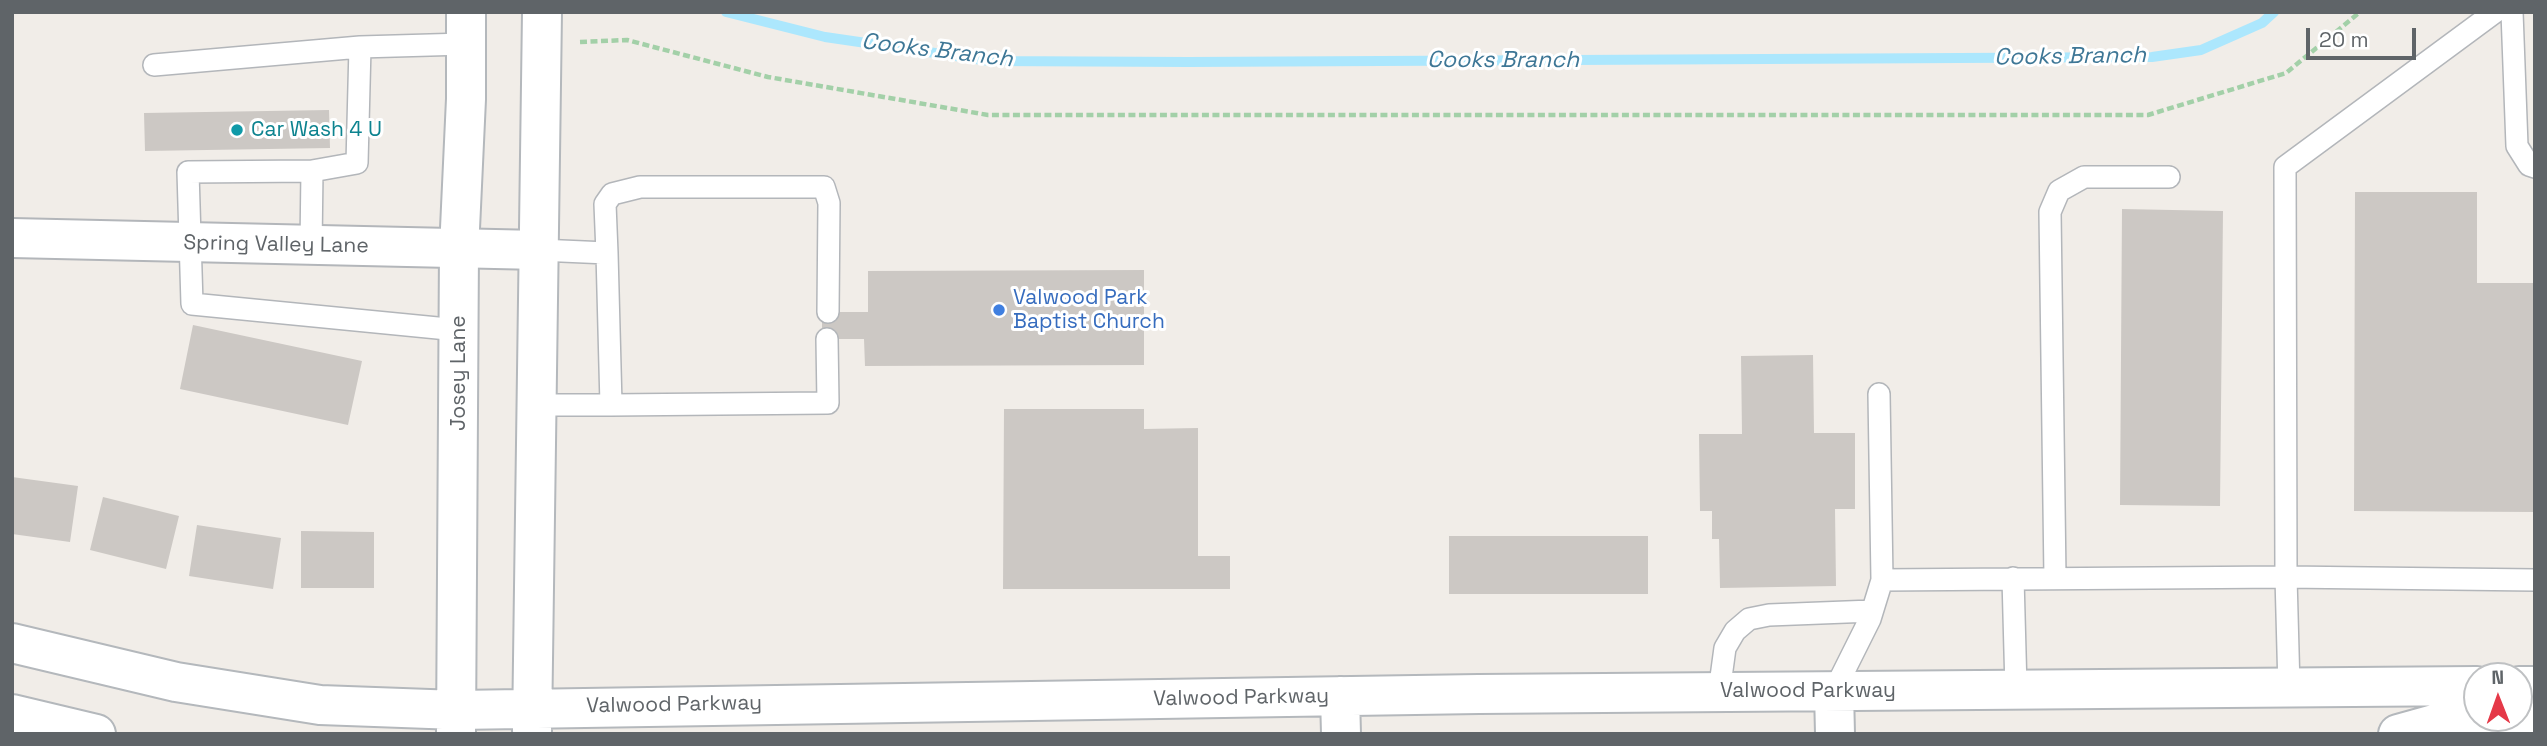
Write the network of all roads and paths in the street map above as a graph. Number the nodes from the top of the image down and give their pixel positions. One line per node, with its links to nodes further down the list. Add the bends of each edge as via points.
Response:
1 (542, 12): 16 (main road)
2 (2360, 12): 6 (path, via 2286,73 2148,115 988,115 768,77 627,40)
3 (2495, 12): 24 (lane, via 2285,167)
4 (2512, 12): 9 (lane, via 2516,146)
5 (466, 28): 7 (lane); 15 (main road, Josey Lane)
6 (578, 42)
7 (360, 47): 8 (lane); 10 (lane, via 357,163)
8 (154, 65)
9 (2535, 167)
10 (312, 171): 13 (lane, via 188,172); 14 (lane)
11 (2169, 177): 26 (lane, via 2084,177 2059,191 2050,212)
12 (12, 237): 13 (main road, Spring Valley Lane)
13 (188, 243): 14 (main road, Spring Valley Lane); 19 (lane, via 192,304)
14 (310, 246): 15 (main road, Spring Valley Lane)
15 (459, 250): 16 (main road, Spring Valley Lane); 19 (main road, Josey Lane)
16 (539, 250): 17 (lane); 22 (main road)
17 (607, 253): 18 (lane, via 605,204 612,194 640,187 824,187 829,203); 23 (lane)
18 (828, 312)
19 (458, 330): 40 (main road, Josey Lane)
20 (827, 339): 23 (lane, via 828,403)
21 (1879, 394): 27 (lane)
22 (537, 405): 23 (lane); 39 (main road)
23 (611, 405)
24 (2286, 577): 26 (lane); 28 (lane); 32 (lane)
25 (2013, 578): 26 (lane); 27 (lane); 33 (lane)
26 (2055, 578)
27 (1881, 579): 29 (lane)
28 (2535, 580)
29 (1872, 611): 34 (lane); 35 (lane, via 1749,619 1725,648)
30 (12, 643): 40 (main road, Valwood Parkway, via 176,682)
31 (2463, 686): 32 (main road, Valwood Parkway)
32 (2289, 688): 33 (main road, Valwood Parkway)
33 (2016, 689): 34 (main road, Valwood Parkway)
34 (1834, 691): 35 (main road, Valwood Parkway); 43 (main road)
35 (1719, 692): 36 (main road, Valwood Parkway)
36 (1340, 696): 39 (main road, Valwood Parkway); 42 (main road)
37 (12, 714): 41 (main road)
38 (2535, 716): 44 (main road, via 2434,724)
39 (532, 720): 40 (main road, Valwood Parkway)
40 (456, 722)
41 (96, 734)
42 (1341, 734)
43 (1835, 734)
44 (2398, 734)

